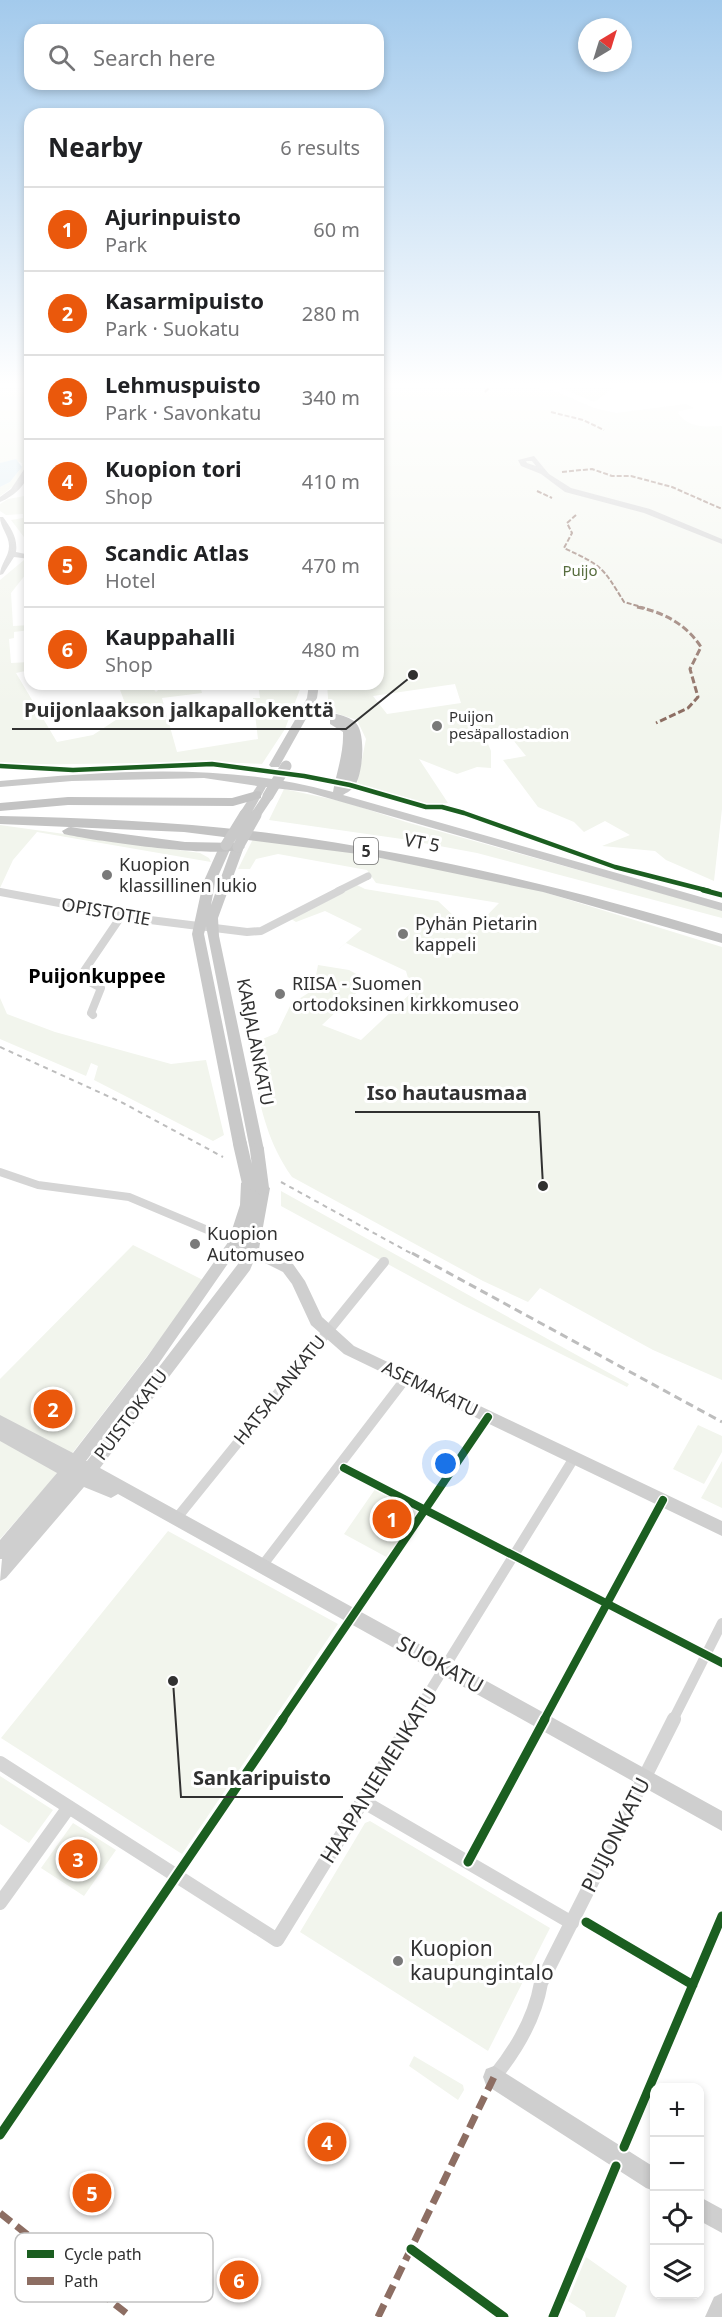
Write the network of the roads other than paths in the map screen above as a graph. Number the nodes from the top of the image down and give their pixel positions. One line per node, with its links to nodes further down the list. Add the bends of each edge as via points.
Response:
1 (587, 495): 3 (street, via 647,511)
2 (0, 519): 4 (street, via 13,542)
3 (722, 542)
4 (13, 555): 5 (street); 6 (street)
5 (24, 556)
6 (1, 569)
7 (313, 690): 8 (street, via 316,709)
8 (308, 716): 9 (main road, via 333,721 348,731 349,750); 13 (main road, via 342,717 358,730 360,741); 14 (main road, bridge)
9 (340, 776): 12 (main road); 13 (main road)
10 (0, 778): 12 (main road, via 196,770)
11 (0, 783): 12 (main road, via 204,775)
12 (313, 788): 13 (main road)
13 (340, 791): 22 (main road); 23 (main road)
14 (256, 802): 15 (highway, via 68,801); 18 (main road, bridge)
15 (0, 808): 26 (highway, VT 5 / 5, via 214,822 361,840 541,877)
16 (0, 822): 17 (highway); 27 (highway, VT 5 / 5, via 168,827 366,851 518,881)
17 (188, 846): 18 (highway); 19 (highway, via 210,853)
18 (230, 847): 19 (main road, KARJALANKATU); 25 (main road, KARJALANKATU, via 222,886)
19 (219, 864): 25 (main road, KARJALANKATU, via 209,883)
20 (368, 876): 25 (street, OPISTOTIE, via 261,930)
21 (0, 892): 24 (street, OPISTOTIE)
22 (722, 900)
23 (722, 907)
24 (122, 915): 25 (street, OPISTOTIE); 28 (street, via 84,971 86,980 101,988)
25 (206, 928): 30 (main road, KARJALANKATU, bridge, via 257,1150); 30 (main road, KARJALANKATU, bridge, via 198,934 240,1144)
26 (722, 928)
27 (722, 939)
28 (93, 1015)
29 (0, 1172): 31 (street, via 38,1185 129,1197)
30 (256, 1186): 31 (main road, KARJALANKATU)
31 (244, 1245): 33 (street, ASEMAKATU, via 293,1274); 38 (street, PUISTOKATU, via 245,1266)
32 (384, 1262): 33 (street, HATSALANKATU)
33 (326, 1333): 34 (street, ASEMAKATU, via 349,1350); 39 (street, HATSALANKATU)
34 (406, 1378): 37 (street, ASEMAKATU); 42 (street)
35 (0, 1421): 38 (street, SUOKATU)
36 (0, 1431): 38 (street, SUOKATU)
37 (574, 1458): 40 (street, ASEMAKATU); 45 (street, HAAPANIEMENKATU)
38 (79, 1471): 39 (street, SUOKATU); 41 (street, PUISTOKATU); 43 (street, PUISTOKATU)
39 (176, 1519): 42 (street, SUOKATU)
40 (722, 1529)
41 (0, 1552)
42 (262, 1566): 45 (street, SUOKATU)
43 (0, 1573)
44 (722, 1623): 47 (street, PUIJONKATU)
45 (445, 1669): 47 (street, SUOKATU); 48 (street, HAAPANIEMENKATU)
46 (0, 1763): 49 (street)
47 (645, 1778): 50 (street, SUOKATU); 52 (street, PUIJONKATU)
48 (364, 1802): 49 (street, HAAPANIEMENKATU, via 277,1940); 52 (street)
49 (69, 1808): 51 (street)
50 (722, 1821)
51 (0, 1904)
52 (572, 1923): 53 (street, PUIJONKATU, via 541,1983 540,1995 509,2060)
53 (494, 2077): 54 (street)
54 (650, 2177)
55 (704, 2211): 56 (street)
56 (722, 2222)
57 (722, 2305): 58 (street)
58 (717, 2317)

